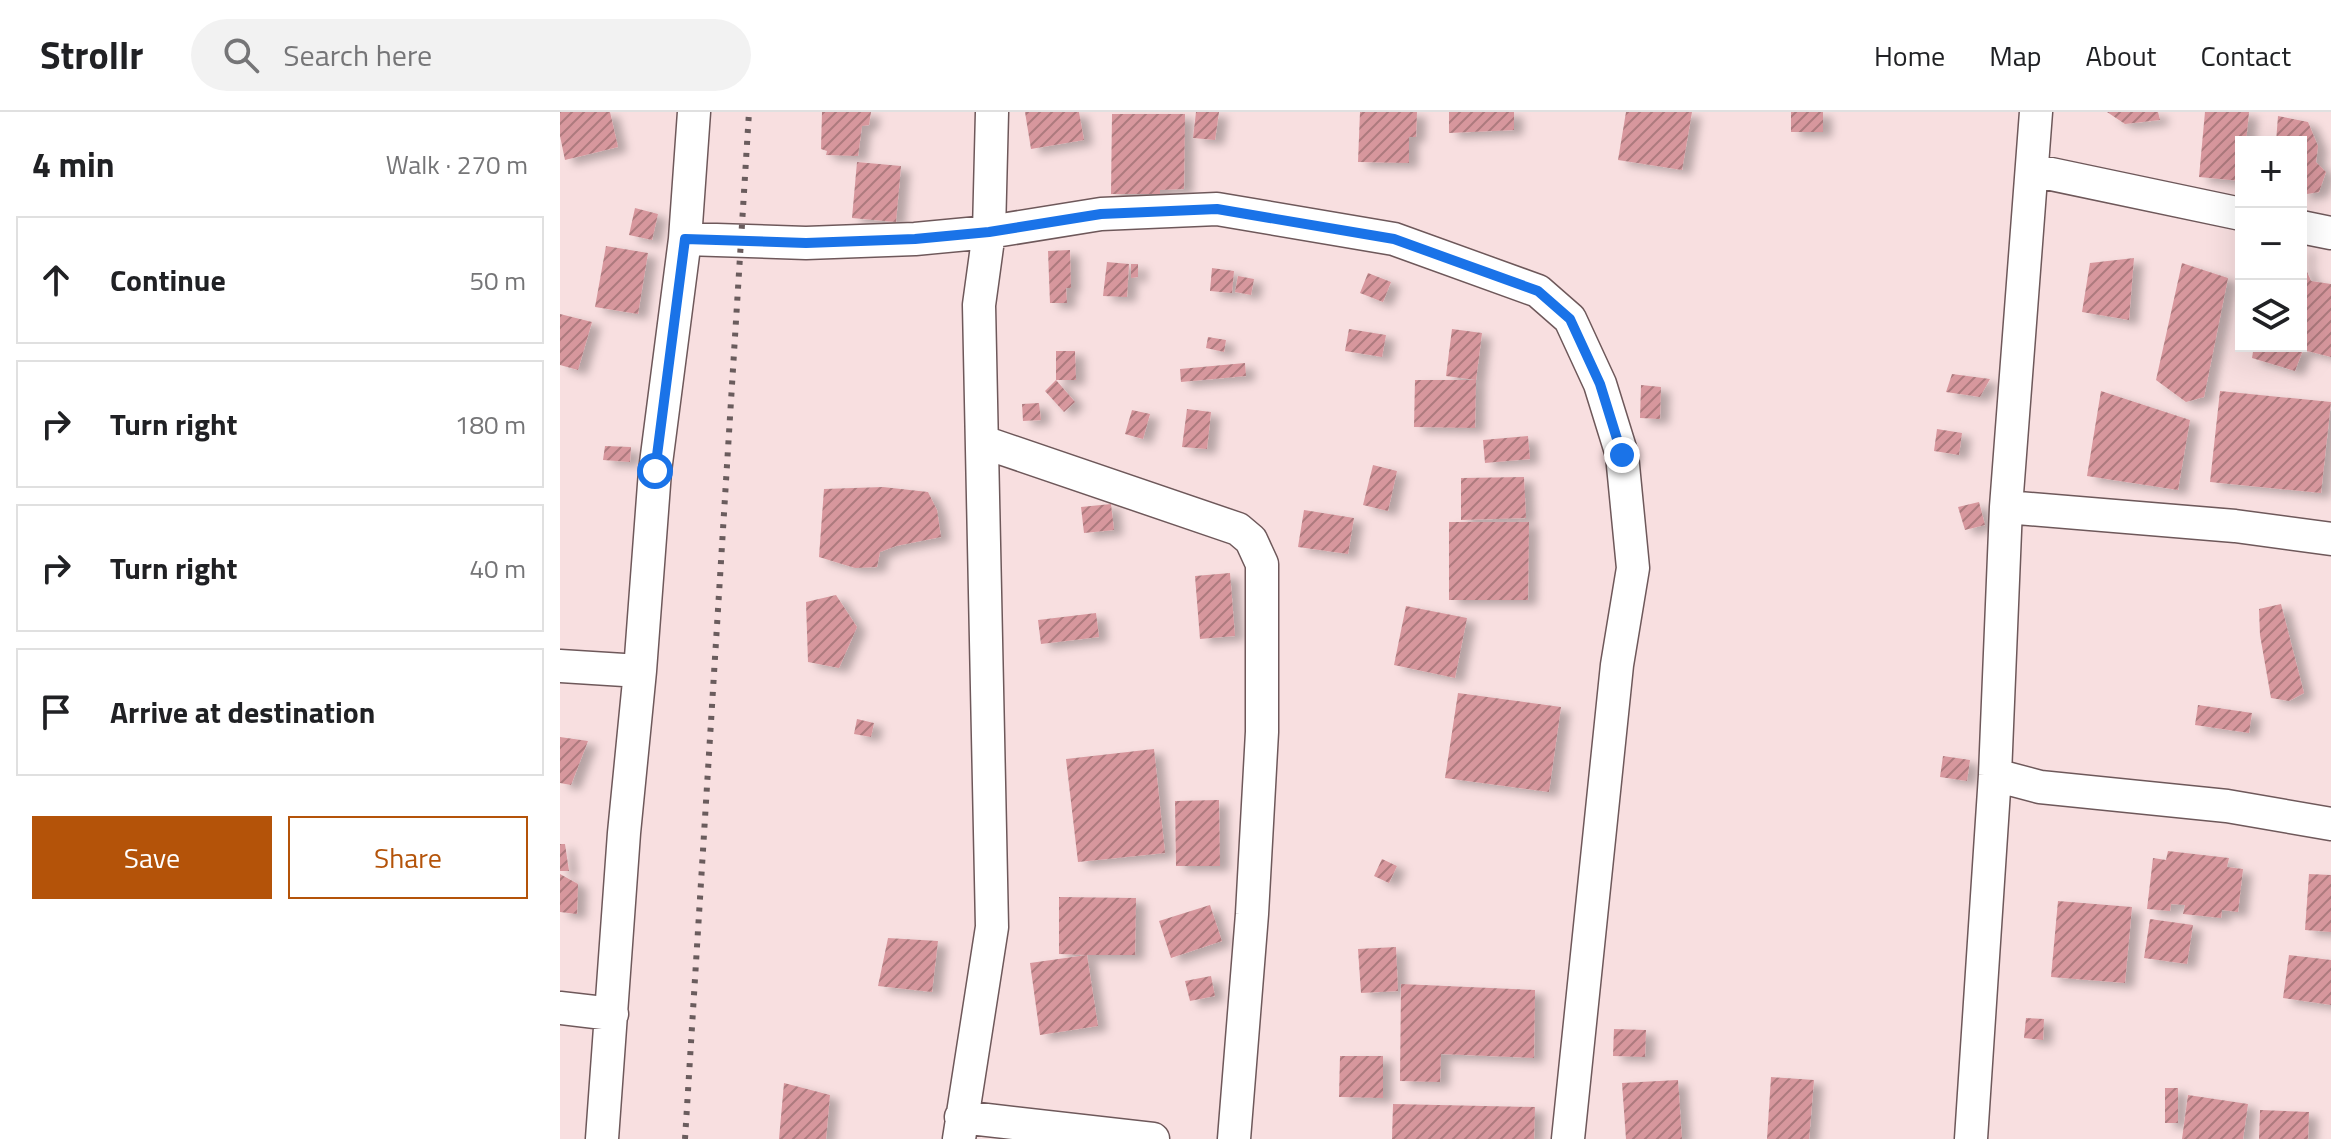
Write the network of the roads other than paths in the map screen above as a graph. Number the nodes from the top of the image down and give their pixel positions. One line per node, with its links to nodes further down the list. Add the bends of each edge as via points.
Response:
1 (694, 112): 9 (street)
2 (992, 112): 7 (street)
3 (2036, 112): 4 (street)
4 (2032, 170): 5 (street); 11 (street)
5 (2235, 213)
6 (2307, 228): 8 (street)
7 (989, 232): 9 (street, via 806,243); 10 (street, via 979,305); 23 (street, via 1101,214 1217,209 1394,239 1538,291 1570,319 1600,384 1622,455 1633,568 1617,665)
8 (2331, 233)
9 (685, 239): 14 (street, via 655,471)
10 (983, 442): 19 (street, via 992,927); 22 (street, via 1238,529 1251,540 1262,564 1261,745)
11 (2006, 507): 12 (street); 15 (street)
12 (2331, 539)
13 (560, 666): 14 (street)
14 (640, 671): 18 (street)
15 (1995, 775): 16 (street, via 2040,787 2227,806); 24 (street)
16 (2331, 824)
17 (560, 1008): 18 (street)
18 (612, 1014): 20 (street)
19 (960, 1128): 21 (street)
20 (602, 1139)
21 (1153, 1139)
22 (1234, 1139)
23 (1568, 1139)
24 (1971, 1139)

